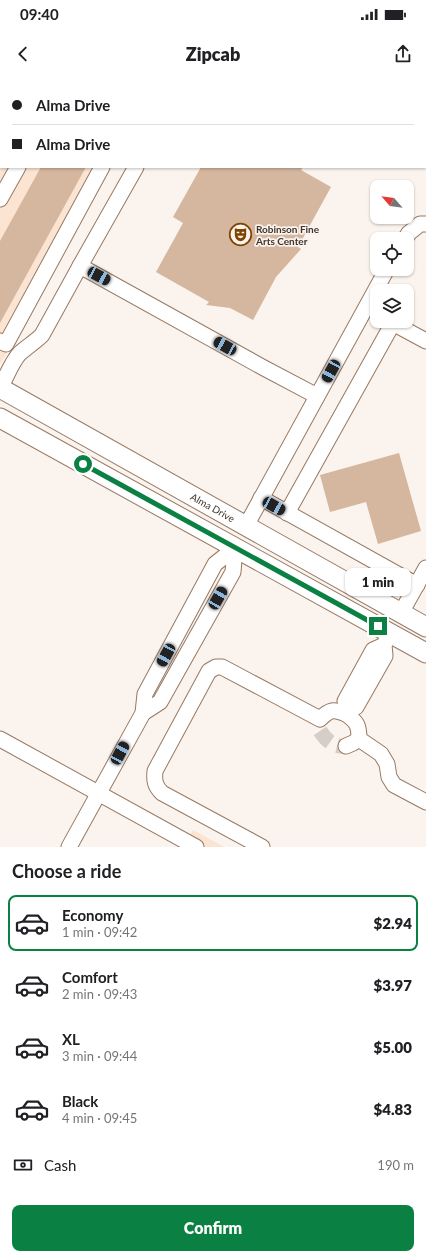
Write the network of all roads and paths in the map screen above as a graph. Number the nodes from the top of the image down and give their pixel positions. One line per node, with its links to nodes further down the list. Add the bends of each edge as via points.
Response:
1 (17, 168): 4 (lane)
2 (101, 168): 11 (lane, via 6,344)
3 (135, 168): 7 (lane)
4 (0, 199)
5 (426, 224): 6 (lane, via 420,224)
6 (410, 232)
7 (80, 266): 13 (lane, via 42,335 16,358); 14 (lane)
8 (370, 313): 14 (lane)
9 (388, 328): 17 (lane)
10 (402, 328): 12 (lane)
11 (0, 341)
12 (426, 341)
13 (0, 388): 18 (main road, Alma Drive)
14 (317, 396): 16 (lane)
15 (0, 418): 19 (main road)
16 (261, 498): 17 (lane); 18 (lane)
17 (287, 513): 21 (lane)
18 (246, 526): 19 (main road); 22 (main road, Alma Drive)
19 (235, 548): 24 (main road); 28 (lane, via 233,572 160,702 142,713)
20 (426, 568): 21 (lane)
21 (417, 585): 22 (lane)
22 (401, 613): 23 (main road, Alma Drive); 24 (main road)
23 (426, 627)
24 (386, 645): 25 (main road); 26 (lane, via 373,650 345,701)
25 (426, 653)
26 (347, 712): 29 (lane, via 359,727 352,742 381,754 394,785); 32 (lane, via 326,713 320,725 222,667 209,671 155,772 156,788)
27 (0, 739): 28 (lane)
28 (98, 794): 30 (lane); 31 (lane)
29 (426, 802)
30 (69, 847)
31 (196, 847)
32 (262, 847)

